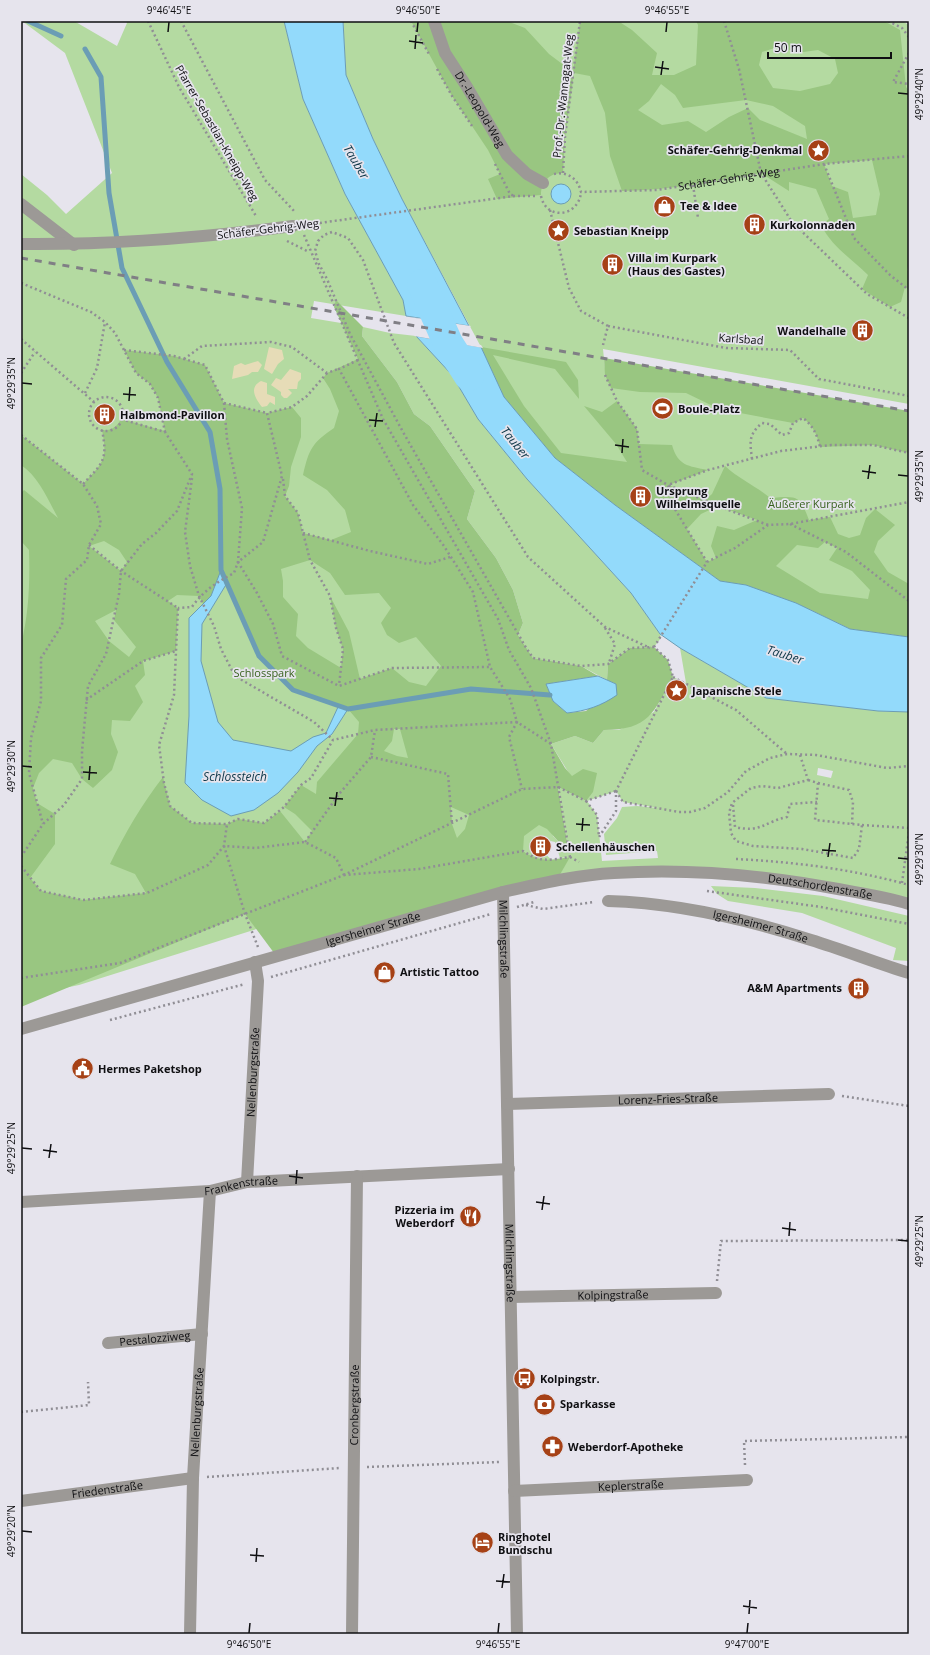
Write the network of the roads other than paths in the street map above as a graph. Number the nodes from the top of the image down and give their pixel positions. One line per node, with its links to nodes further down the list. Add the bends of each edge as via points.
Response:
1 (434, 21): 2 (street, Dr.-Leopold-Weg, via 445,53 507,155)
2 (542, 189)
3 (21, 204): 6 (street)
4 (298, 229): 6 (street, Schäfer-Gehrig-Weg, via 176,240)
5 (21, 244): 6 (street, Schäfer-Gehrig-Weg)
6 (78, 245)
7 (731, 873): 8 (street, Igersheimer Straße, via 613,873 557,880); 10 (street, Deutschordenstraße, via 791,880)
8 (503, 892): 11 (street, Igersheimer Straße); 15 (street, Milchlingstraße)
9 (608, 901): 12 (street, Igersheimer Straße, via 638,902 731,917 811,940)
10 (909, 904)
11 (255, 962): 13 (street, Igersheimer Straße); 18 (street, Nellenburgstraße, via 258,981)
12 (909, 973)
13 (21, 1029)
14 (829, 1094): 15 (street, Lorenz-Fries-Straße)
15 (507, 1104): 16 (street, Milchlingstraße)
16 (508, 1169): 17 (street, Frankenstraße); 22 (street, Milchlingstraße)
17 (357, 1176): 18 (street, Frankenstraße); 30 (street, Cronbergstraße)
18 (247, 1182): 19 (street, Frankenstraße)
19 (210, 1191): 20 (street, Frankenstraße); 23 (street, Nellenburgstraße)
20 (21, 1202)
21 (716, 1293): 22 (street, Kolpingstraße)
22 (511, 1297): 27 (street, Milchlingstraße)
23 (202, 1334): 24 (street, Pestalozziweg); 25 (street, Nellenburgstraße)
24 (108, 1343)
25 (193, 1478): 28 (street, Friedenstraße); 29 (street, Nellenburgstraße)
26 (747, 1480): 27 (street, Keplerstraße)
27 (514, 1491): 31 (street, Milchlingstraße)
28 (21, 1501)
29 (190, 1634)
30 (352, 1634)
31 (517, 1634)

